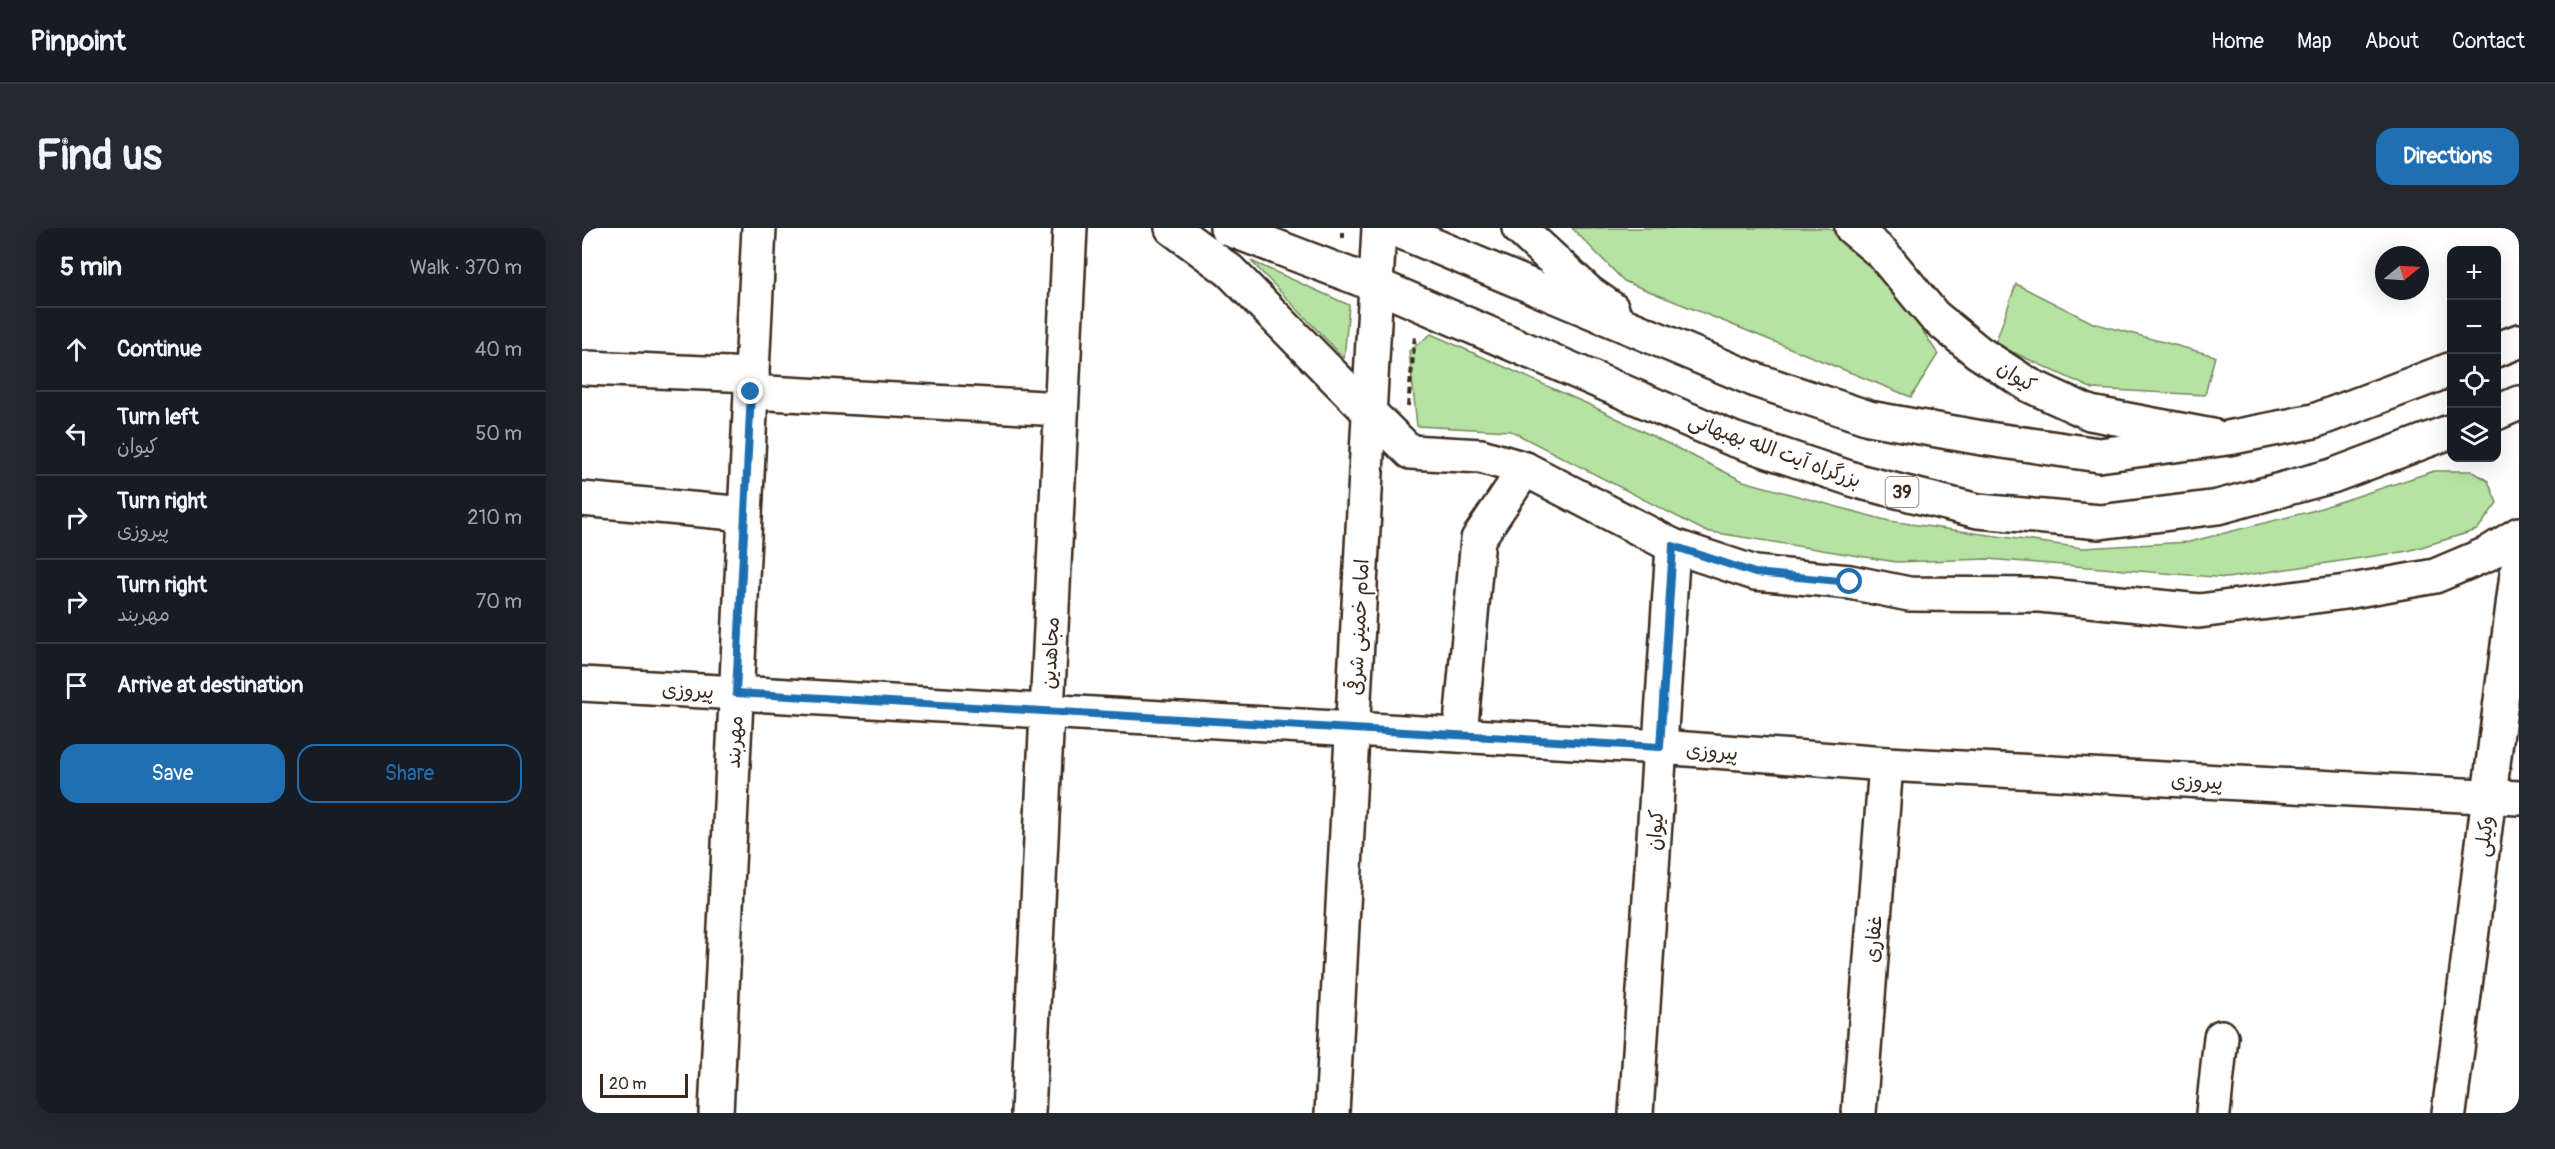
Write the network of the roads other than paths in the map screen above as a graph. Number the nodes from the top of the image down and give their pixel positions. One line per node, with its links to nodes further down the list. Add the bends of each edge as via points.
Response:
1 (759, 228): 15 (main road, مهربند)
2 (1070, 228): 17 (main road, مجاهدین)
3 (1172, 228): 19 (main road, via 1230,271)
4 (1227, 228): 9 (main road, بزرگراه آیت الله بهبهانی / 39)
5 (1380, 228): 9 (main road, امام خمینی شرقی)
6 (1392, 228): 11 (main road)
7 (1519, 228): 11 (main road, via 1588,292)
8 (1852, 228): 21 (main road, کیوان, via 1882,253 1934,316 1978,352 2029,385 2090,413)
9 (1376, 285): 19 (main road, امام خمینی شرقی); 20 (main road, بزرگراه آیت الله بهبهانی / 39, via 1733,439 1861,482 1978,511 2100,522 2218,507 2332,476)
10 (2519, 341): 12 (main road)
11 (1660, 342): 21 (main road, via 1758,381 1869,418 1982,438 2099,454)
12 (2501, 348)
13 (586, 368): 15 (main road)
14 (2447, 371): 21 (main road, via 2314,421)
15 (751, 383): 17 (main road); 24 (main road, مهربند)
16 (2519, 403): 18 (main road)
17 (1061, 410): 30 (main road, مجاهدین)
18 (2501, 410)
19 (1369, 412): 22 (main road, via 1410,452 1481,456); 31 (main road, امام خمینی شرقی)
20 (2447, 433)
21 (2228, 438)
22 (1525, 469): 26 (main road); 32 (main road, via 1478,539)
23 (582, 499): 24 (main road)
24 (745, 514): 29 (main road, مهربند)
25 (2519, 534): 26 (main road, via 2487,554 2435,576 2346,592 2199,610 2040,595 1909,594 1850,582 1755,573)
26 (1673, 546): 33 (main road, کیوان)
27 (2519, 558): 35 (main road, وکیلی)
28 (582, 684): 29 (main road, پیروزی)
29 (736, 693): 30 (main road, پیروزی); 37 (main road, مهربند)
30 (1047, 711): 31 (main road, پیروزی); 38 (main road, مجاهدین)
31 (1353, 729): 32 (main road, پیروزی); 39 (main road, امام خمینی شرقی)
32 (1460, 735): 33 (main road, پیروزی)
33 (1660, 747): 34 (main road, پیروزی); 40 (main road, کیوان)
34 (1886, 764): 35 (main road, پیروزی); 41 (main road, غفاری)
35 (2504, 797): 43 (main road, وکیلی)
36 (2221, 1037): 42 (main road)
37 (716, 1113)
38 (1028, 1113)
39 (1332, 1113)
40 (1636, 1113)
41 (1859, 1113)
42 (2213, 1113)
43 (2449, 1113)

